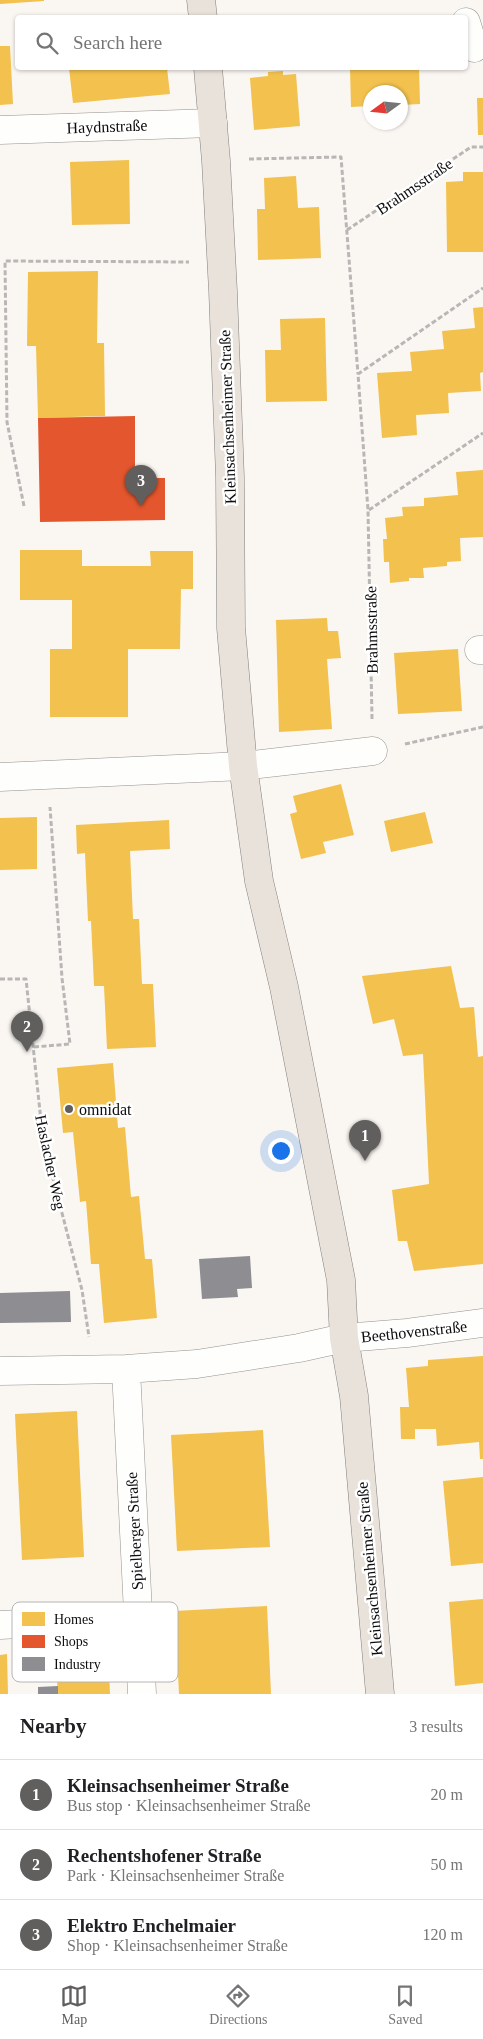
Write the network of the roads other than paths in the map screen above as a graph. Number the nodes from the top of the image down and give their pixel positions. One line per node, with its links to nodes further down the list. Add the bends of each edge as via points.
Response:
1 (201, 0): 3 (main road)
2 (458, 0): 4 (street)
3 (203, 15)
4 (463, 15)
5 (468, 28): 6 (street)
6 (474, 48)
7 (208, 70): 8 (main road, Kleinsachsenheimer Straße)
8 (213, 122): 9 (street, Haydnstraße); 11 (main road, Kleinsachsenheimer Straße, via 230,477 231,628)
9 (0, 130)
10 (373, 751): 11 (street)
11 (243, 766): 12 (street); 14 (main road, Kleinsachsenheimer Straße, via 259,881 284,986 329,1216 340,1280)
12 (0, 777)
13 (483, 1323): 14 (street, Beethovenstraße)
14 (344, 1338): 15 (street, via 196,1364); 18 (main road, Kleinsachsenheimer Straße, via 354,1396)
15 (126, 1368): 16 (street); 17 (street, Spielberger Straße)
16 (0, 1371)
17 (137, 1602)
18 (380, 1694)

